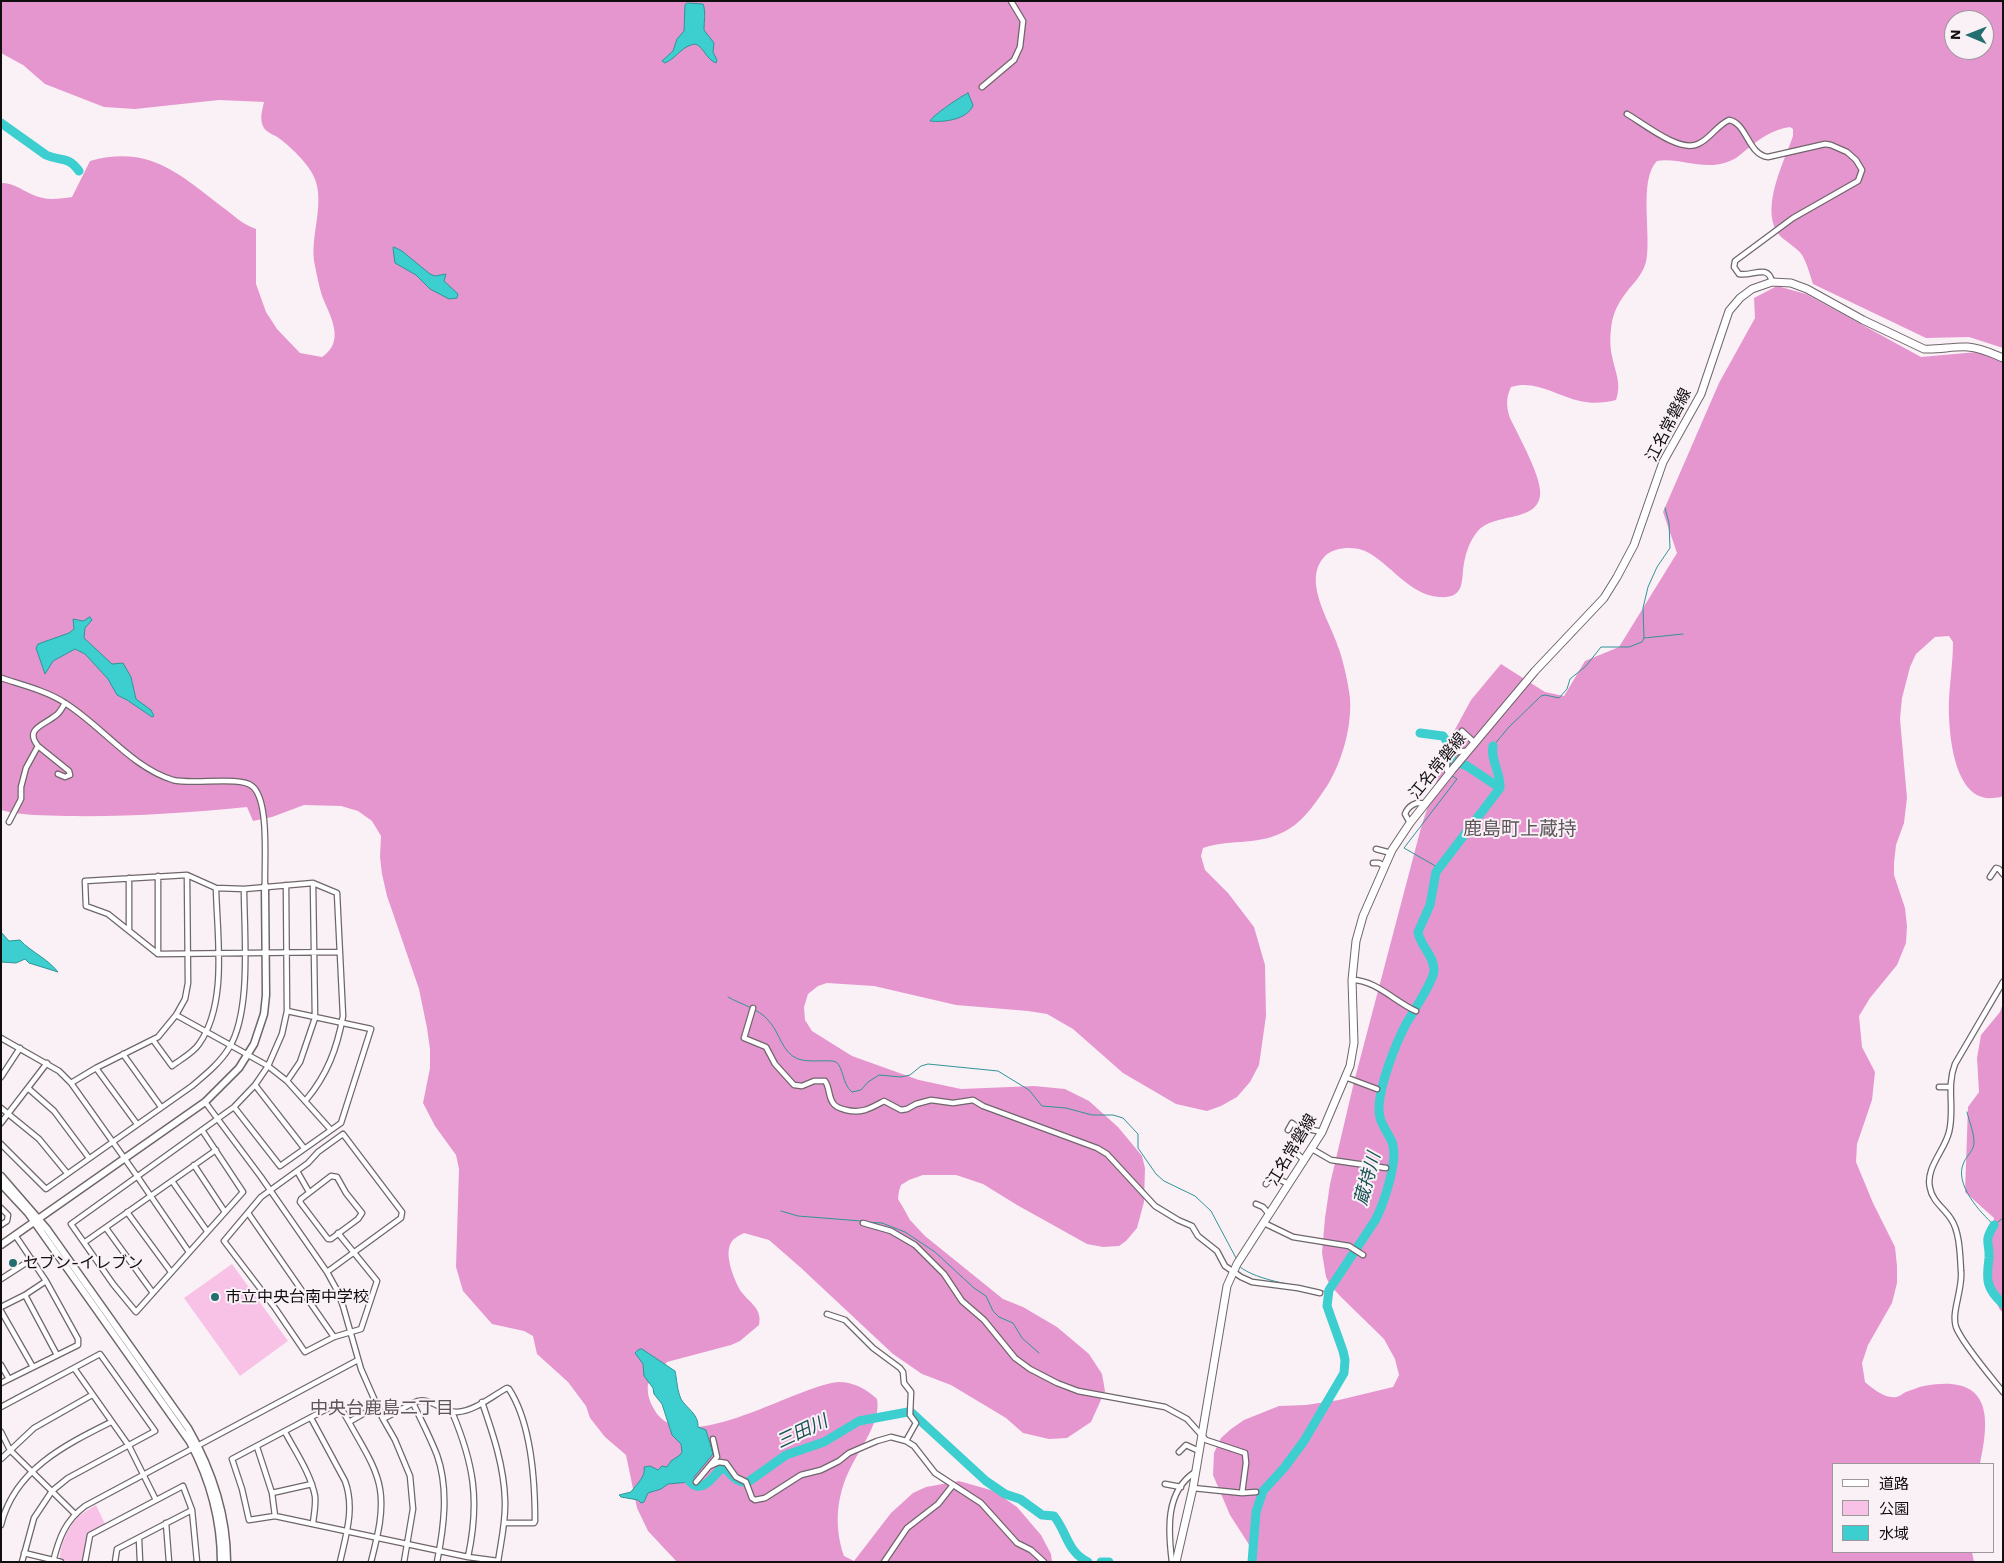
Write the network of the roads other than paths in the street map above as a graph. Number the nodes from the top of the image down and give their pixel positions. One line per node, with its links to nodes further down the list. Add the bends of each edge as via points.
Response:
1 (1012, 1): 2 (street, via 1023,21 1020,47 1014,60)
2 (982, 87)
3 (1627, 114): 4 (street, via 1662,137 1685,145 1698,144 1728,120 1735,123 1763,156 1825,144 1847,152 1859,162 1862,170 1858,181 1792,218 1735,260 1734,267 1739,274 1762,271 1769,274)
4 (1772, 282): 5 (main road, 江名常磐線, via 1791,283 1807,289 1924,349 1980,348); 9 (main road, 江名常磐線, via 1752,289 1729,311 1701,394 1663,462 1634,545 1604,598 1535,671)
5 (2003, 358)
6 (1, 678): 7 (street)
7 (65, 703): 10 (street, via 57,715 35,730 33,738); 26 (street, via 157,773 185,782 252,785 260,796 263,812)
8 (1462, 731): 9 (street)
9 (1475, 743): 11 (main road, 江名常磐線)
10 (38, 746): 13 (street, via 70,775); 14 (street, via 26,768 21,799)
11 (1468, 751): 12 (main road, 江名常磐線); 12 (street, via 1458,751 1450,757 1446,764)
12 (1449, 773): 16 (main road, 江名常磐線)
13 (58, 774)
14 (9, 822)
15 (1376, 849): 16 (street)
16 (1391, 853): 18 (main road, 江名常磐線)
17 (1373, 863): 18 (street)
18 (1384, 866): 38 (main road, 江名常磐線, via 1363,916 1356,941)
19 (187, 874): 21 (street); 27 (street); 35 (street)
20 (2003, 874): 22 (street, via 1996,868)
21 (158, 876): 23 (street); 34 (street)
22 (1990, 877)
23 (129, 878): 29 (street); 29 (street, via 85,881 86,906 108,914)
24 (313, 883): 25 (street); 31 (street); 32 (street, via 337,893)
25 (286, 885): 26 (street); 30 (street)
26 (265, 886): 28 (street); 37 (street)
27 (216, 888): 28 (street); 33 (street)
28 (244, 889): 36 (street)
29 (129, 930): 34 (street)
30 (288, 952): 31 (street); 37 (street); 41 (street)
31 (313, 952): 32 (street); 44 (street)
32 (339, 952): 45 (street)
33 (218, 953): 35 (street); 36 (street); 46 (street, via 216,1001)
34 (158, 954): 35 (street)
35 (187, 954): 43 (street, via 188,983 185,999)
36 (244, 954): 37 (street); 49 (street, via 244,996)
37 (266, 954): 52 (street, via 264,1014 260,1032)
38 (1352, 980): 42 (street, via 1376,988); 57 (main road, 江名常磐線, via 1354,1043)
39 (2003, 982): 62 (street, via 1955,1064)
40 (753, 1008): 122 (street, via 744,1038 766,1047 775,1064 794,1085 825,1081 833,1104 854,1112 884,1101 901,1110 931,1100 953,1104 973,1100 1098,1148 1155,1206 1192,1226 1198,1236 1217,1251 1225,1266)
41 (287, 1011): 44 (street); 54 (street, via 282,1034)
42 (1416, 1011)
43 (176, 1016): 46 (street); 48 (street)
44 (315, 1018): 45 (street); 58 (street, via 300,1062)
45 (342, 1023): 65 (street, via 326,1073); 75 (street, via 371,1029 341,1123)
46 (206, 1032): 48 (street, via 198,1045 172,1066); 49 (street)
47 (1, 1038): 50 (street)
48 (153, 1040): 51 (street)
49 (230, 1045): 52 (street); 67 (street, via 210,1070)
50 (20, 1048): 53 (street); 56 (street)
51 (122, 1054): 55 (street); 67 (street)
52 (247, 1056): 54 (street); 66 (street, via 228,1081)
53 (47, 1063): 59 (street); 63 (street)
54 (268, 1066): 58 (street); 60 (street)
55 (96, 1068): 59 (street); 73 (street)
56 (1, 1077)
57 (1345, 1077): 64 (street); 77 (main road, 江名常磐線)
58 (287, 1081): 65 (street)
59 (71, 1083): 78 (street)
60 (255, 1085): 68 (street); 80 (street)
61 (1939, 1087): 62 (street)
62 (1949, 1087): 139 (street, via 1950,1128 1930,1175 1929,1188 1952,1220 1957,1239 1962,1274 1957,1329)
63 (29, 1089): 70 (street); 84 (street, via 54,1111)
64 (1377, 1089)
65 (306, 1100): 75 (street)
66 (205, 1102): 71 (street); 85 (street)
67 (161, 1107): 73 (street)
68 (234, 1107): 71 (street); 80 (street, via 280,1166)
69 (1, 1108): 70 (street)
70 (8, 1113): 72 (street); 90 (street, via 39,1139)
71 (219, 1119): 74 (street); 97 (street)
72 (1, 1123)
73 (137, 1124): 78 (street)
74 (202, 1130): 82 (street); 92 (street)
75 (331, 1130): 80 (street)
76 (1288, 1130): 77 (street, via 1292,1123 1296,1126 1296,1138 1308,1129)
77 (1322, 1132): 81 (main road, 江名常磐線)
78 (113, 1141): 84 (street); 85 (street)
79 (1, 1144): 90 (street, via 46,1188)
80 (304, 1148)
81 (1312, 1149): 86 (main road, 江名常磐線); 88 (street, via 1331,1160)
82 (216, 1150): 87 (street); 103 (street, via 243,1192)
83 (1294, 1151): 86 (street)
84 (89, 1158): 90 (street)
85 (124, 1159): 92 (street); 106 (street)
86 (1304, 1160): 96 (main road, 江名常磐線)
87 (194, 1165): 93 (street); 103 (street)
88 (1386, 1168)
89 (297, 1171): 97 (street); 98 (street); 117 (street, via 343,1134 402,1212 401,1218)
90 (67, 1173)
91 (1, 1176): 106 (street)
92 (137, 1176): 99 (street); 114 (street, via 71,1224)
93 (172, 1181): 99 (street); 111 (street)
94 (1, 1184): 106 (street)
95 (1266, 1184): 96 (street, via 1271,1176)
96 (1289, 1184): 105 (main road, 江名常磐線)
97 (270, 1191): 104 (street); 121 (street)
98 (309, 1192): 112 (street, via 300,1202 326,1237 331,1239); 112 (street, via 335,1176 360,1209 361,1216)
99 (150, 1196): 102 (street); 116 (street)
100 (1256, 1204): 105 (street)
101 (1, 1208): 109 (street, via 8,1215)
102 (128, 1212): 110 (street); 120 (street)
103 (225, 1212): 111 (street)
104 (248, 1213): 131 (street); 131 (street, via 224,1241 305,1352)
105 (1269, 1214): 108 (main road, 江名常磐線)
106 (37, 1222): 113 (street); 156 (street, via 176,1411)
107 (863, 1223): 152 (street, via 891,1231 915,1245 944,1274 962,1301 984,1320 1015,1358 1030,1369 1078,1391 1165,1407 1187,1419)
108 (1264, 1223): 118 (street, via 1293,1237 1349,1246); 122 (main road, 江名常磐線)
109 (1, 1226)
110 (106, 1228): 114 (street); 125 (street)
111 (207, 1231): 116 (street)
112 (338, 1233): 117 (street)
113 (16, 1235): 115 (street); 119 (street)
114 (85, 1242): 125 (street, via 136,1312)
115 (1, 1245)
116 (189, 1252): 120 (street)
117 (353, 1252): 121 (street); 130 (street, via 377,1281 361,1329)
118 (1362, 1255)
119 (32, 1259): 123 (street); 124 (street)
120 (172, 1272): 125 (street)
121 (327, 1272): 130 (street, via 344,1306)
122 (1234, 1272): 126 (street, via 1252,1282); 152 (main road, 江名常磐線, via 1223,1302)
123 (1, 1278)
124 (46, 1281): 127 (street); 132 (street, via 78,1339 78,1345)
125 (153, 1293)
126 (1320, 1293)
127 (25, 1295): 128 (street); 132 (street)
128 (1, 1309): 135 (street)
129 (827, 1314): 154 (street, via 845,1320 903,1372 904,1383 912,1392 910,1415 916,1423)
130 (350, 1333): 131 (street); 133 (street)
131 (334, 1337)
132 (57, 1355): 135 (street)
133 (358, 1360): 143 (street); 156 (street)
134 (1, 1365): 137 (street)
135 (33, 1367): 137 (street)
136 (74, 1368): 140 (street); 144 (street); 155 (street, via 100,1354 155,1432)
137 (9, 1379): 138 (street)
138 (1, 1383)
139 (2003, 1392)
140 (92, 1395): 148 (street); 158 (street, via 34,1428)
141 (482, 1402): 145 (street, via 467,1411); 182 (street, via 500,1460); 182 (street, via 509,1389 528,1443 536,1521)
142 (413, 1403): 145 (street, via 422,1400); 147 (street); 188 (street, via 438,1456 442,1477 445,1498)
143 (377, 1406): 147 (street); 149 (street)
144 (1, 1408)
145 (452, 1412): 190 (street, via 474,1480 475,1510)
146 (311, 1418): 149 (street, via 338,1403); 151 (street); 184 (street, via 349,1492 350,1512)
147 (383, 1419): 187 (street, via 410,1476 413,1499)
148 (111, 1422): 155 (street); 163 (street, via 51,1455)
149 (349, 1422): 185 (street, via 380,1487)
150 (1, 1432): 158 (street)
151 (285, 1432): 157 (street); 167 (street)
152 (1202, 1436): 159 (main road, 江名常磐線); 175 (street, via 1220,1446 1244,1453)
153 (713, 1439): 162 (street, via 718,1454)
154 (906, 1441): 162 (street, via 877,1440 832,1465 796,1477 765,1498 755,1500 746,1483 736,1477 724,1462); 169 (street, via 920,1452 935,1473)
155 (129, 1446): 165 (street); 172 (street, via 68,1478)
156 (195, 1447): 165 (street); 199 (street, via 213,1500); 200 (street, via 210,1472 220,1506)
157 (257, 1447): 174 (street); 179 (street, via 232,1459 249,1520)
158 (10, 1450): 161 (street); 163 (street)
159 (1199, 1450): 160 (street, via 1186,1445); 164 (main road, 江名常磐線)
160 (1180, 1452)
161 (1, 1459)
162 (710, 1466): 166 (street)
163 (31, 1470): 172 (street); 183 (street, via 18,1488)
164 (1196, 1471): 170 (street); 171 (main road, 江名常磐線)
165 (144, 1475): 176 (street); 178 (street)
166 (696, 1482)
167 (312, 1484): 174 (street); 181 (street, via 315,1496)
168 (1165, 1484): 170 (street)
169 (953, 1485): 206 (street, via 938,1504 907,1528); 207 (street, via 981,1504 1021,1546)
170 (1181, 1486): 208 (street, via 1171,1505 1170,1537)
171 (1193, 1488): 175 (street); 208 (main road, 江名常磐線)
172 (52, 1491): 178 (street); 189 (street, via 34,1518)
173 (1256, 1492): 175 (street)
174 (272, 1493): 179 (street)
175 (1242, 1493)
176 (156, 1500): 177 (street, via 183,1486); 194 (street, via 90,1535)
177 (192, 1510): 180 (street); 198 (street)
178 (75, 1514): 191 (street, via 61,1534)
179 (275, 1516): 181 (street)
180 (166, 1523): 186 (street); 197 (street)
181 (313, 1523): 184 (street)
182 (504, 1523): 205 (street)
183 (1, 1525)
184 (346, 1531): 185 (street); 201 (street)
185 (377, 1537): 187 (street); 202 (street)
186 (139, 1539): 195 (street, via 117,1550); 196 (street)
187 (408, 1543): 188 (street); 203 (street)
188 (440, 1550): 190 (street); 204 (street)
189 (24, 1554): 191 (street); 192 (street)
190 (468, 1556): 205 (street)
191 (54, 1561): 193 (street)
192 (22, 1562)
193 (61, 1562)
194 (85, 1562)
195 (115, 1562)
196 (140, 1562)
197 (168, 1562)
198 (197, 1562)
199 (221, 1562)
200 (227, 1562)
201 (340, 1562)
202 (371, 1562)
203 (404, 1562)
204 (437, 1562)
205 (498, 1562)
206 (884, 1562)
207 (1044, 1562)
208 (1174, 1562)

